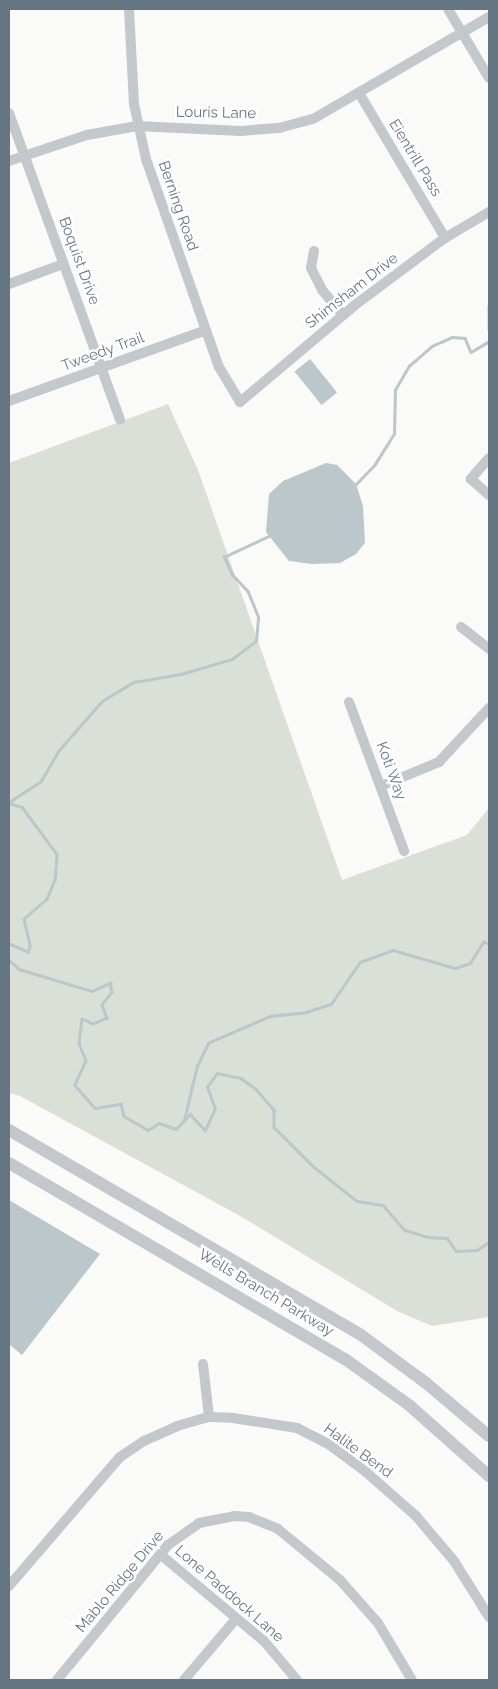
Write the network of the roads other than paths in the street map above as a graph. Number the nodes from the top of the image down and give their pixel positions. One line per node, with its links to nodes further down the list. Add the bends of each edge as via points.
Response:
1 (129, 9): 8 (street, Berning Road)
2 (448, 9): 4 (street)
3 (489, 17): 4 (street, Louris Lane)
4 (463, 33): 5 (street); 6 (street, Louris Lane)
5 (489, 78)
6 (359, 93): 8 (street, Louris Lane, via 313,119 279,128 241,132); 12 (street, Eientrill Pass)
7 (9, 113): 9 (street, Boquist Drive)
8 (137, 126): 9 (street, Louris Lane, via 87,135); 17 (street, Berning Road)
9 (25, 156): 10 (street, Louris Lane); 14 (street, Boquist Drive)
10 (9, 161)
11 (489, 212): 12 (street, Shimsham Drive)
12 (445, 238): 16 (street, Shimsham Drive)
13 (314, 251): 16 (street, via 311,268 322,290)
14 (63, 264): 15 (street); 18 (street, Boquist Drive)
15 (9, 284)
16 (343, 316): 20 (street, Shimsham Drive)
17 (206, 330): 18 (street, Tweedy Trail); 20 (street, Berning Road, via 219,367)
18 (102, 368): 19 (street, Tweedy Trail); 21 (street, Boquist Drive)
19 (9, 401)
20 (240, 402)
21 (120, 420)
22 (489, 458): 23 (street, via 471,479)
23 (489, 495)
24 (461, 627): 25 (street)
25 (489, 649)
26 (349, 702): 28 (street, Koti Way)
27 (489, 708): 28 (street, via 439,762)
28 (381, 786): 29 (street, Koti Way)
29 (404, 851)
30 (9, 1130): 34 (street, Wells Branch Parkway, via 360,1335 426,1383)
31 (9, 1163): 35 (street, Wells Branch Parkway, via 345,1359 409,1405)
32 (203, 1364): 33 (street)
33 (209, 1417): 37 (street, Halite Bend, via 177,1426 144,1441 120,1457); 38 (street, Halite Bend, via 264,1421 297,1428 327,1443 416,1516 454,1560)
34 (489, 1436)
35 (489, 1476)
36 (161, 1555): 39 (street, Lone Paddock Lane); 40 (street, Mablo Ridge Drive); 43 (street, Mablo Ridge Drive, via 189,1529 208,1520 234,1516 265,1521 302,1547 354,1594 378,1623)
37 (9, 1586)
38 (489, 1618)
39 (236, 1619): 41 (street); 42 (street, Lone Paddock Lane, via 264,1641)
40 (57, 1680)
41 (184, 1680)
42 (297, 1680)
43 (412, 1680)

